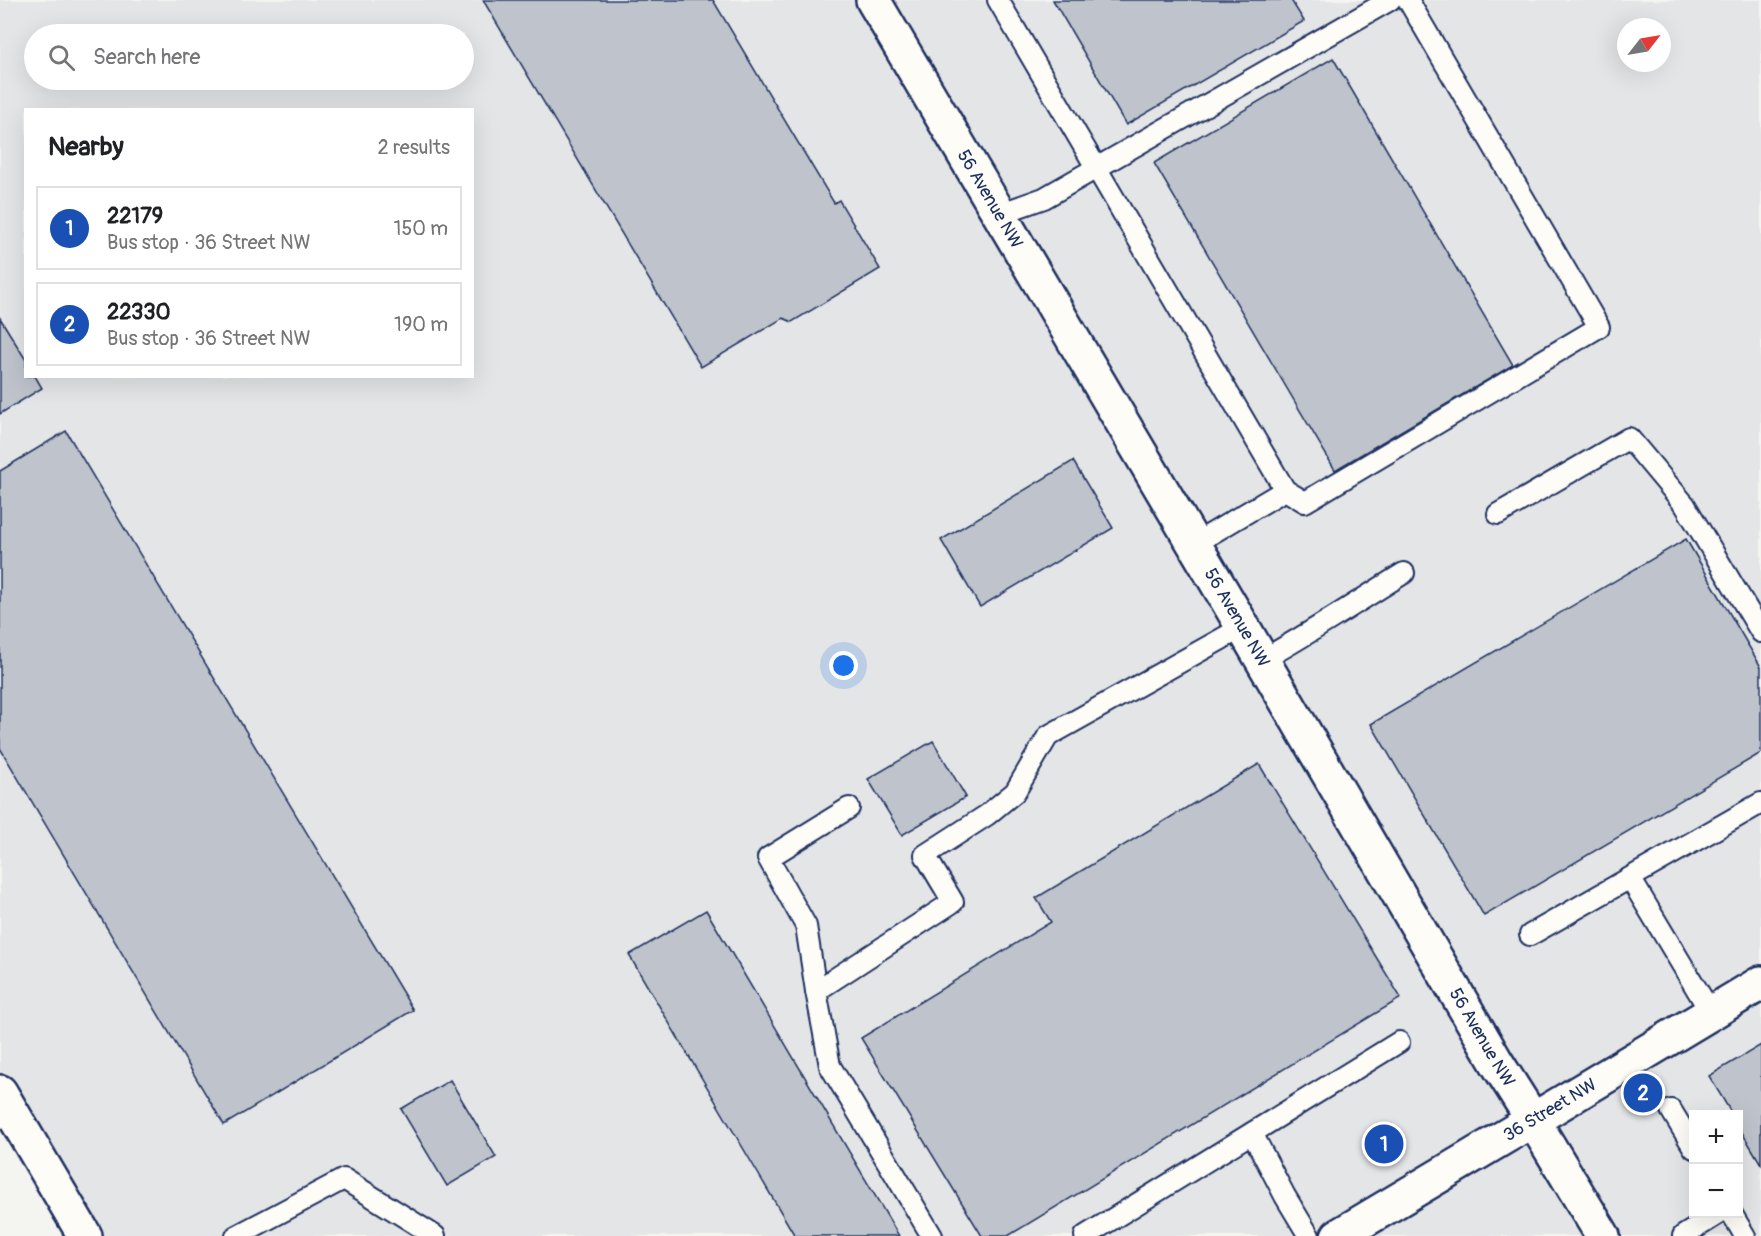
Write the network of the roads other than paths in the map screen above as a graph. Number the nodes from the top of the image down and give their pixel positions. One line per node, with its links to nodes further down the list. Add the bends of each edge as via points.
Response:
1 (873, 0): 6 (street, 56 Avenue NW)
2 (998, 0): 5 (lane)
3 (1390, 0): 5 (lane)
4 (1408, 0): 7 (lane, via 1599,327 1305,502)
5 (1097, 168): 6 (lane, via 1044,198); 7 (lane)
6 (999, 214): 9 (street, 56 Avenue NW)
7 (1285, 490): 9 (lane)
8 (1498, 514): 12 (lane, via 1629,438 1685,506)
9 (1194, 544): 11 (street, 56 Avenue NW)
10 (1404, 573): 13 (lane)
11 (1243, 627): 13 (street, 56 Avenue NW); 19 (lane, via 1048,736 1015,792 925,855 953,902)
12 (1761, 632)
13 (1262, 660): 24 (street, 56 Avenue NW)
14 (1761, 803): 16 (lane)
15 (849, 808): 19 (lane, via 768,858 806,926)
16 (1630, 878): 17 (lane); 20 (lane)
17 (1530, 935)
18 (1761, 983): 20 (street, 36 Street NW)
19 (816, 991): 32 (lane, via 830,1066)
20 (1711, 1013): 24 (street, 36 Street NW)
21 (1399, 1042): 25 (lane)
22 (0, 1092): 29 (street)
23 (1671, 1110): 26 (lane)
24 (1533, 1120): 35 (street, 36 Street NW); 36 (street, 56 Avenue NW)
25 (1252, 1133): 33 (lane); 34 (lane)
26 (1689, 1140)
27 (1712, 1218): 37 (lane)
28 (1735, 1218): 38 (lane)
29 (85, 1236)
30 (236, 1236): 31 (lane, via 344,1179)
31 (435, 1236)
32 (932, 1236)
33 (1085, 1236)
34 (1310, 1236)
35 (1338, 1236)
36 (1603, 1236)
37 (1683, 1236)
38 (1746, 1236)

